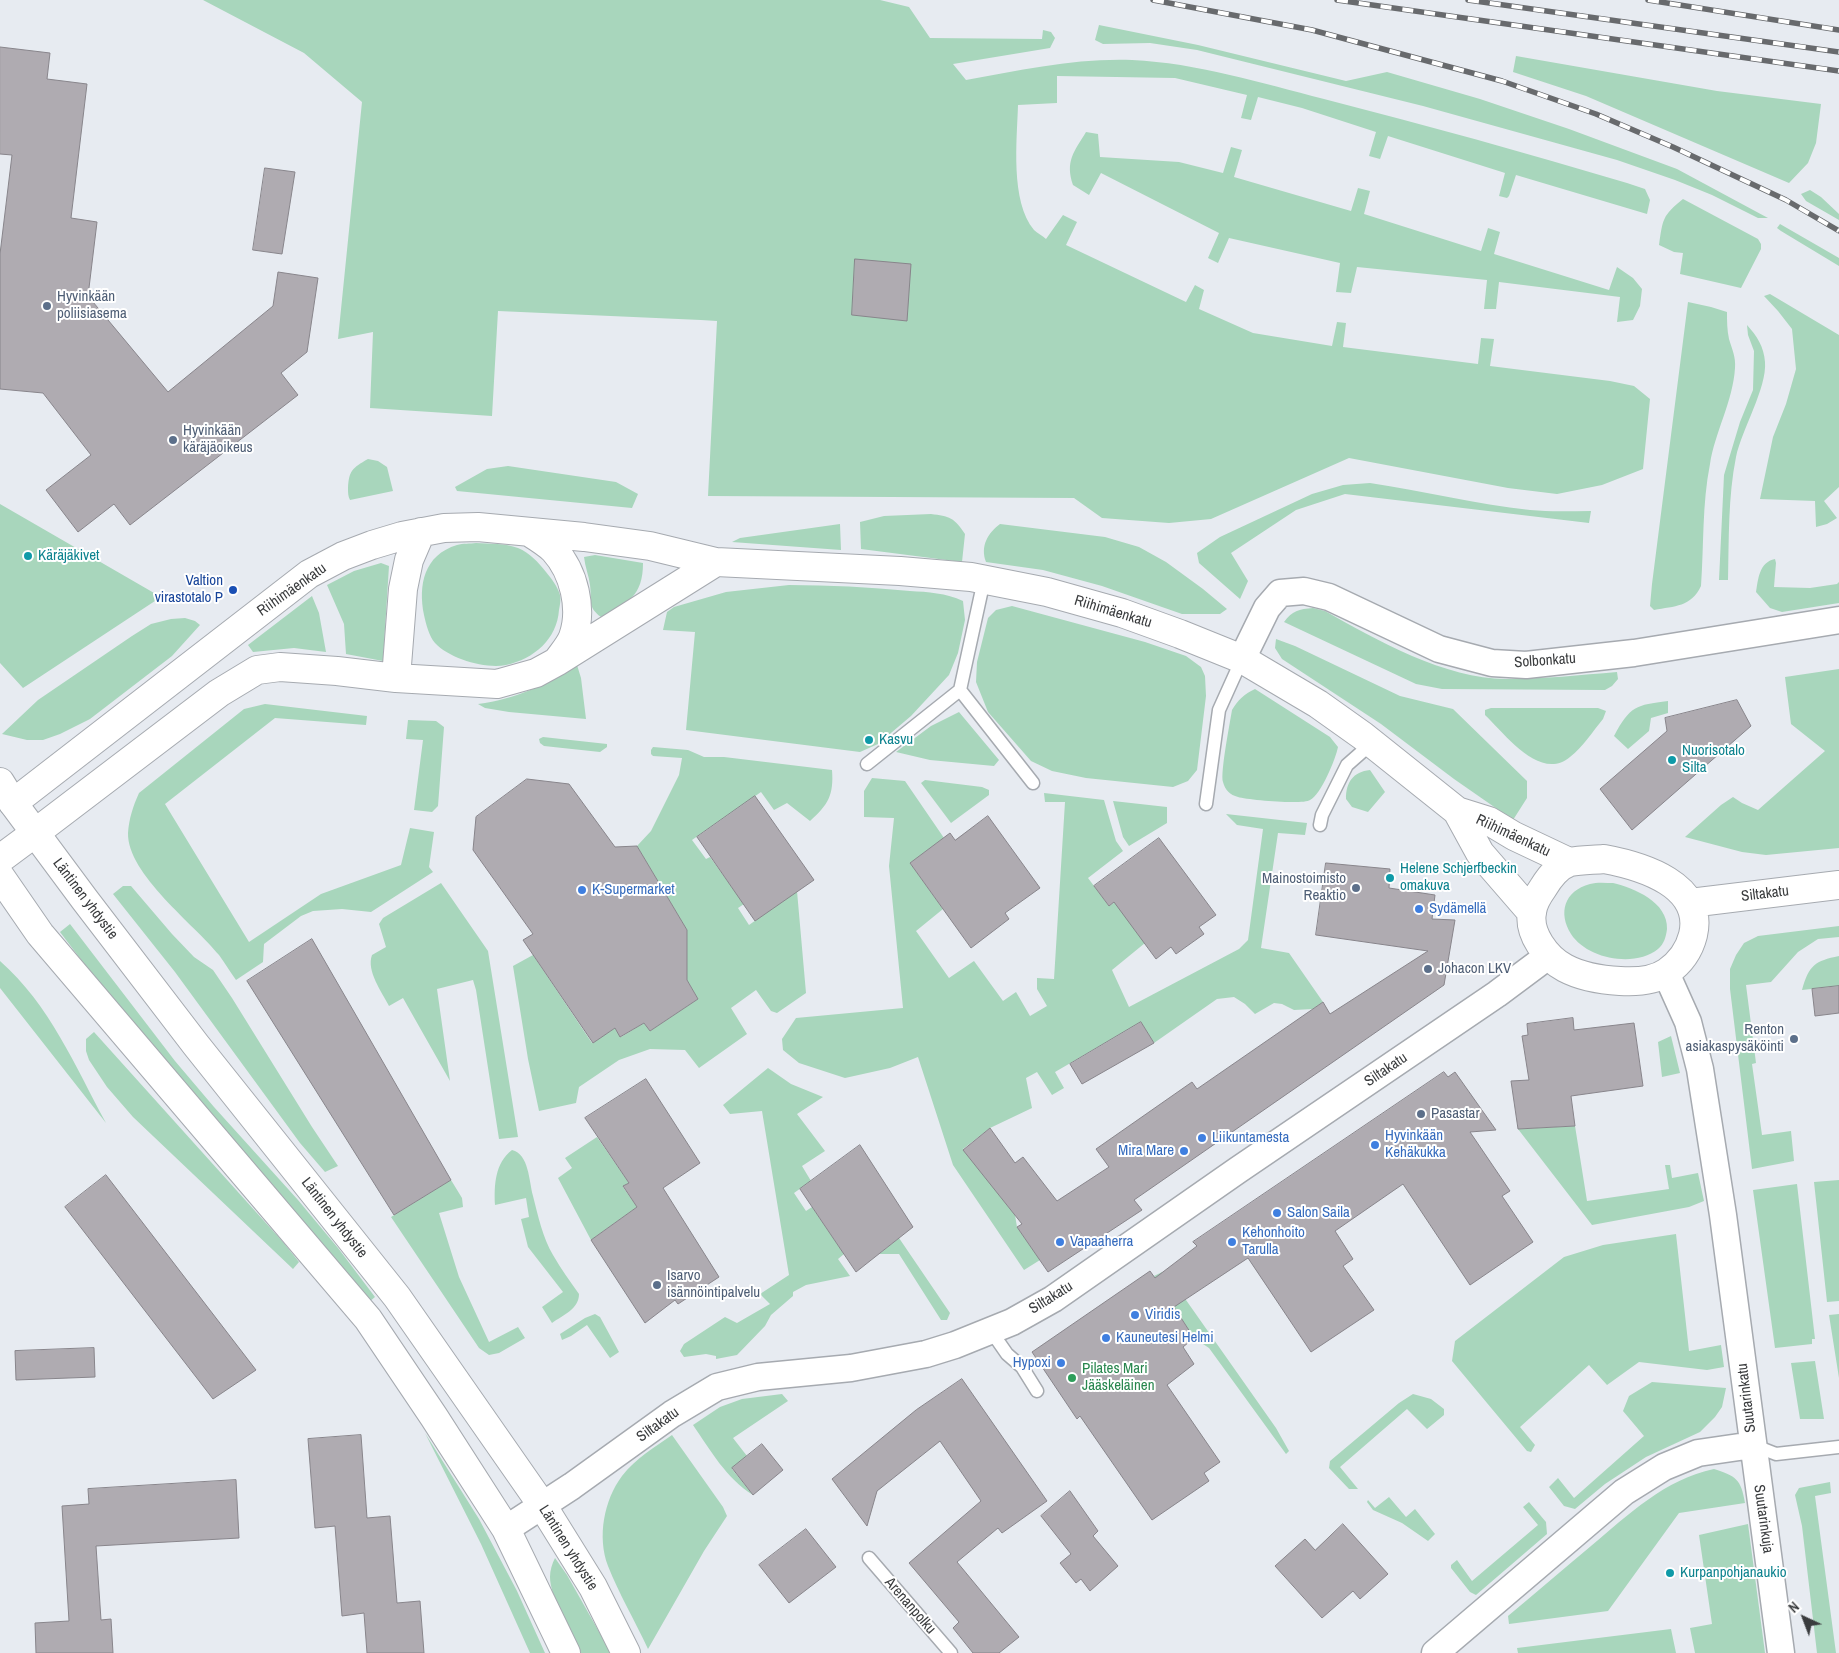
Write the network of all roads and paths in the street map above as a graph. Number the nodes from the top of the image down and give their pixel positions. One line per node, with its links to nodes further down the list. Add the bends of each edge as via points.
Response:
1 (421, 532): 2 (street, Riihimäenkatu, via 478,527); 8 (street, via 409,560 403,589); 13 (street, Riihimäenkatu, via 372,545 309,574)
2 (529, 532): 3 (street, Riihimäenkatu, via 650,546); 7 (street, via 553,549 567,568 576,598 577,619 572,638)
3 (716, 562): 4 (street, Riihimäenkatu, via 900,571); 7 (street)
4 (984, 580): 6 (street, Riihimäenkatu, via 1047,592 1122,613); 9 (lane)
5 (1839, 620): 6 (street, Solbonkatu, via 1634,653 1526,665 1492,663 1439,649 1329,597 1304,591 1280,594 1267,608)
6 (1242, 660): 10 (street, Riihimäenkatu, via 1318,704); 14 (lane, via 1219,710)
7 (558, 661): 8 (street, via 536,673 497,684)
8 (396, 678): 17 (street, via 280,667 257,670 219,693)
9 (960, 690): 11 (lane); 12 (lane)
10 (1372, 743): 15 (street, Riihimäenkatu); 16 (lane, via 1347,766)
11 (868, 764)
12 (1033, 783)
13 (4, 800): 17 (street, Läntinen yhdystie)
14 (1206, 804)
15 (1457, 811): 19 (street, Riihimäenkatu, via 1489,821); 23 (street, Riihimäenkatu, via 1480,853)
16 (1320, 824)
17 (35, 833): 18 (street); 30 (street, Läntinen yhdystie, via 196,1045 397,1297)
18 (0, 859)
19 (1569, 862): 22 (street, via 1604,859 1629,864 1664,878); 23 (street, via 1558,868 1537,896)
20 (0, 876): 31 (street, via 40,934 368,1319)
21 (1839, 885): 22 (street, Siltakatu)
22 (1690, 903): 25 (street, via 1696,924 1690,946 1682,959)
23 (1532, 913): 24 (street, via 1537,940)
24 (1548, 956): 25 (street, via 1564,968 1610,981 1640,982); 26 (street, Siltakatu, via 1498,994 1053,1298)
25 (1666, 973): 28 (street, Suutarinkatu, via 1685,1015 1700,1069)
26 (991, 1331): 27 (lane, via 1007,1354 1022,1367); 30 (street, Siltakatu, via 926,1354 851,1368 758,1377 717,1388 672,1414)
27 (1037, 1391)
28 (1753, 1445): 29 (lane, via 1776,1454); 36 (street, Suutarinkatu, via 1698,1453 1664,1467 1624,1492); 37 (street, Suutarinkuja)
29 (1839, 1447)
30 (542, 1505): 31 (street, Siltakatu); 34 (street, Läntinen yhdystie, via 593,1587)
31 (506, 1529): 33 (street)
32 (869, 1558): 35 (lane, Arenanpolku)
33 (566, 1653)
34 (626, 1653)
35 (951, 1653)
36 (1435, 1653)
37 (1781, 1653)

